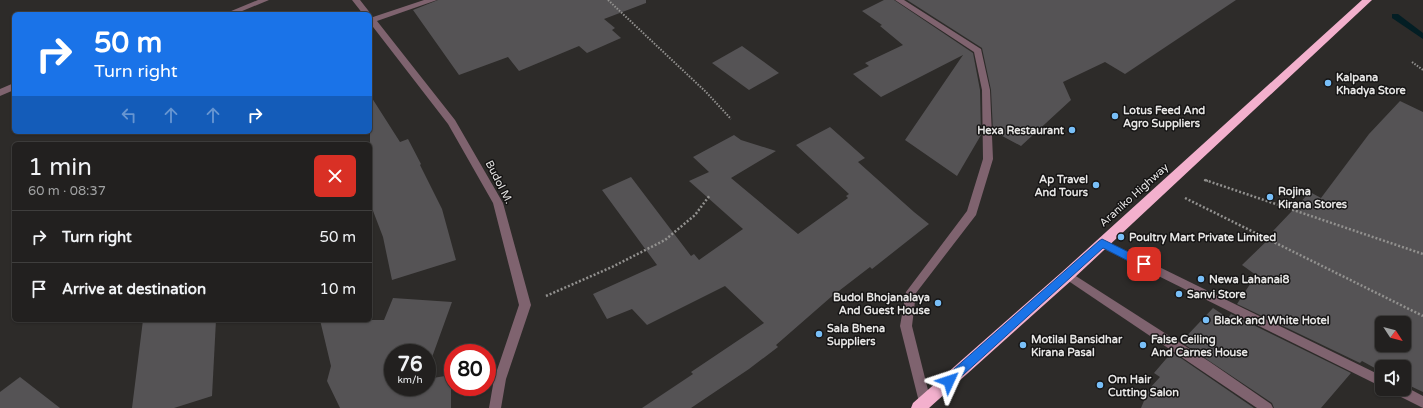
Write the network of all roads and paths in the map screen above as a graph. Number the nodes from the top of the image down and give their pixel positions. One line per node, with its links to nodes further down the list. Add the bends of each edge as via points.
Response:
1 (265, 0): 7 (street)
2 (356, 0): 8 (street, Budol M.)
3 (433, 0): 9 (street)
4 (608, 0): 15 (path, via 706,92)
5 (899, 0): 27 (street, via 978,51 986,90 988,159 972,212 911,292 906,326)
6 (1367, 0): 16 (highway, Araniko Highway)
7 (233, 12)
8 (365, 12)
9 (372, 17)
10 (372, 22): 22 (street, Budol M., via 452,122 498,203)
11 (1412, 62): 12 (path)
12 (1423, 70)
13 (12, 87): 14 (street)
14 (0, 92)
15 (731, 119)
16 (1180, 172): 17 (highway, Araniko Highway); 20 (path)
17 (1163, 187): 19 (highway, Araniko Highway); 23 (path)
18 (710, 195): 22 (path, via 695,215 665,240)
19 (1102, 243): 21 (highway, Araniko Highway); 24 (street)
20 (1423, 254)
21 (1068, 275): 27 (highway, Araniko Highway); 29 (street)
22 (525, 305): 28 (street, via 500,379)
23 (1423, 316)
24 (1375, 379)
25 (1411, 396): 26 (street)
26 (1423, 402)
27 (922, 405)
28 (495, 408)
29 (1267, 408)

